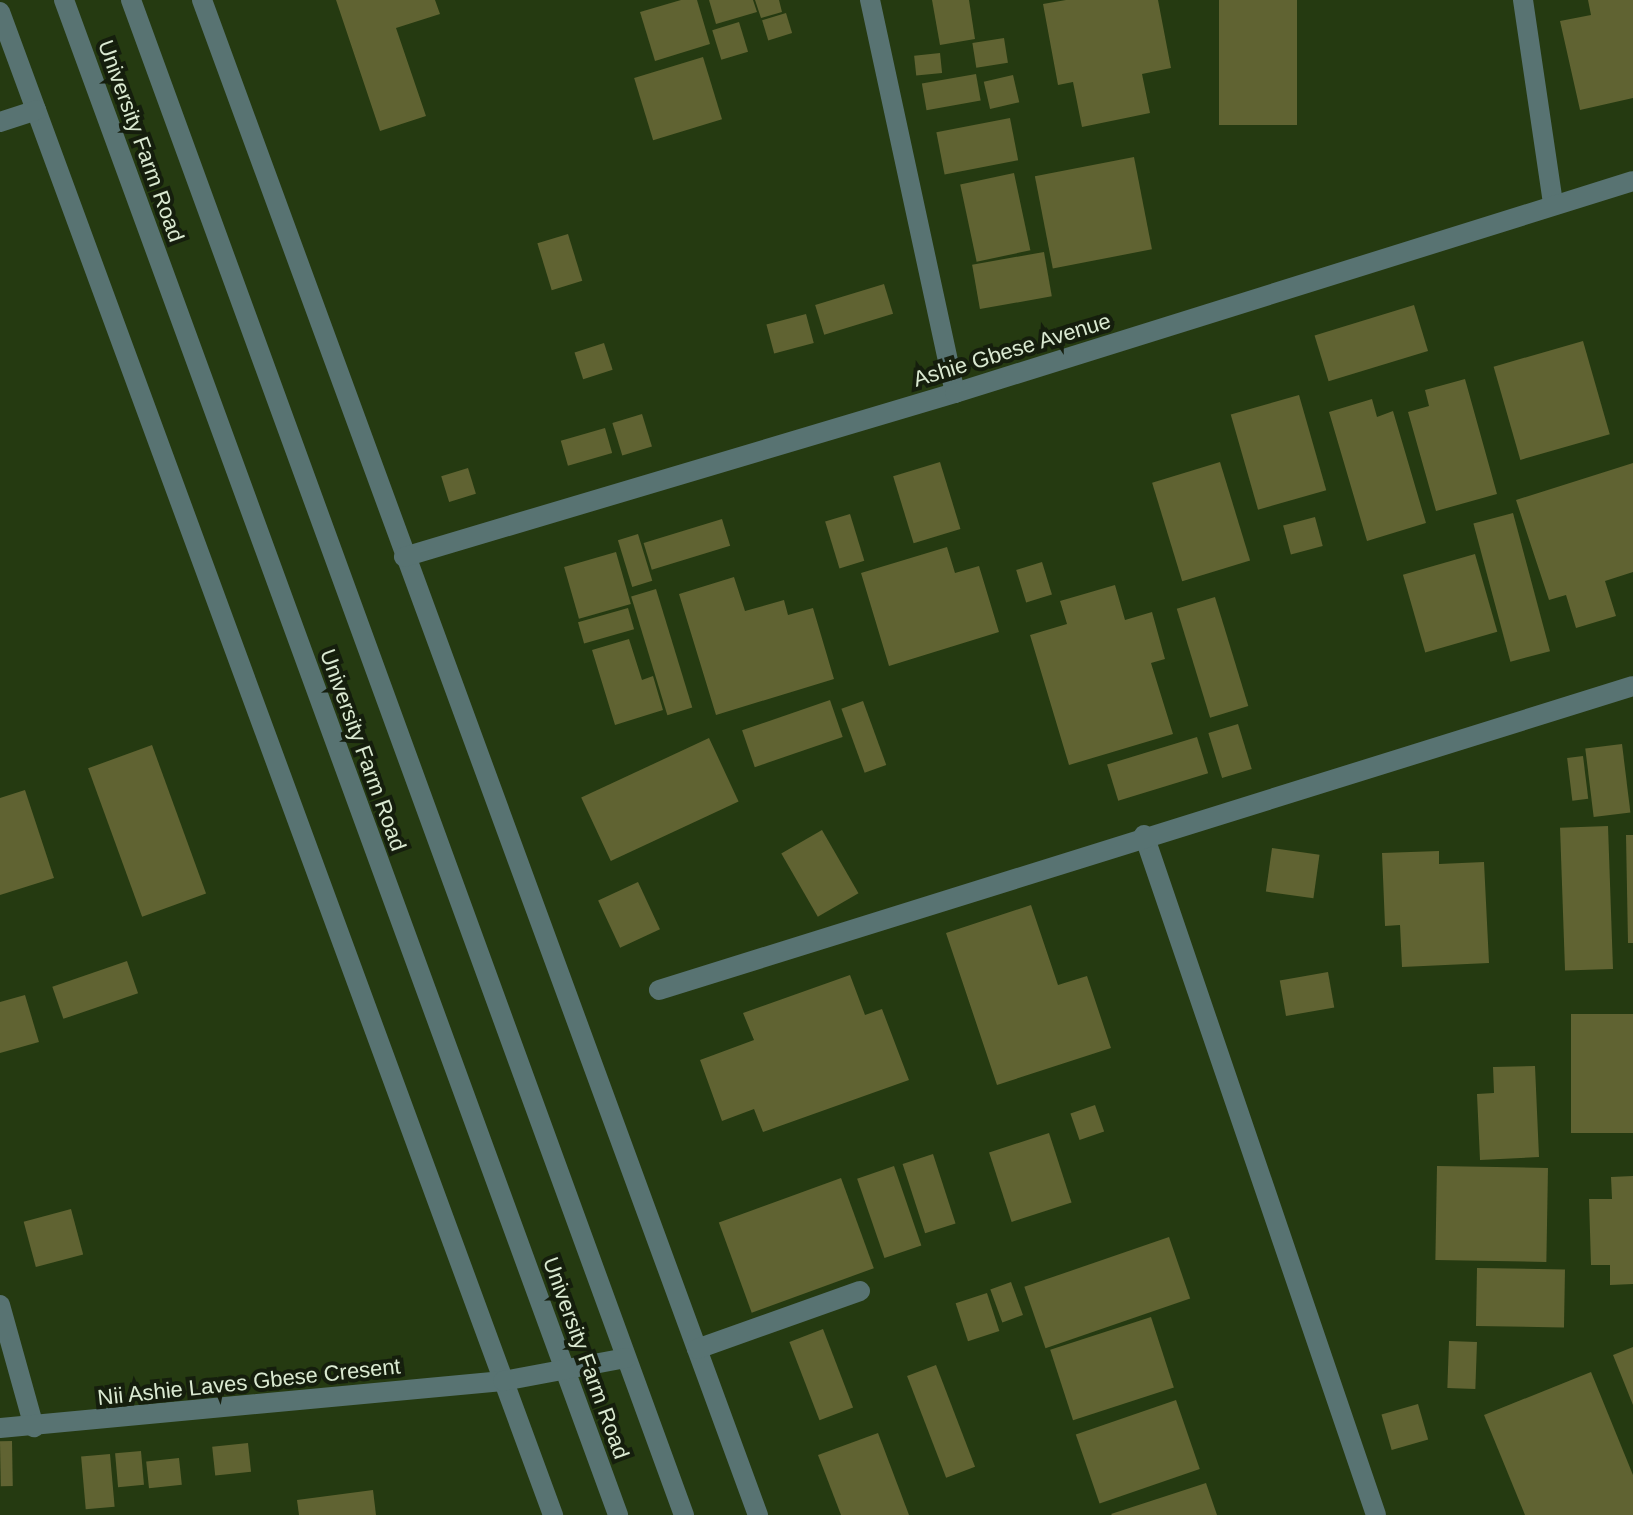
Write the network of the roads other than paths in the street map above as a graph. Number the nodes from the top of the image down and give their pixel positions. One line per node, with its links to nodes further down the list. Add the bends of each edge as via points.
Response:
1 (64, 0): 20 (street, University Farm Road)
2 (131, 0): 19 (street, University Farm Road)
3 (202, 0): 12 (street)
4 (870, 0): 11 (street)
5 (1523, 0): 10 (street)
6 (0, 12): 7 (street)
7 (36, 110): 8 (street); 21 (street)
8 (0, 122)
9 (1633, 181): 10 (street, Ashie Gbese Avenue)
10 (1553, 203): 11 (street, Ashie Gbese Avenue)
11 (955, 393): 12 (street, Ashie Gbese Avenue)
12 (404, 557): 18 (street)
13 (1633, 686): 14 (street)
14 (1144, 835): 15 (street); 28 (street)
15 (659, 990)
16 (860, 1291): 18 (street)
17 (0, 1305): 22 (street)
18 (697, 1349): 27 (street)
19 (626, 1358): 20 (street, Nii Ashie Laves Gbese Cresent); 26 (street, University Farm Road)
20 (565, 1370): 21 (street, Nii Ashie Laves Gbese Cresent); 25 (street, University Farm Road)
21 (503, 1381): 22 (street, Nii Ashie Laves Gbese Cresent); 24 (street)
22 (34, 1427): 23 (street, Nii Ashie Laves Gbese Cresent)
23 (0, 1428)
24 (553, 1515)
25 (618, 1515)
26 (684, 1515)
27 (758, 1515)
28 (1376, 1515)

